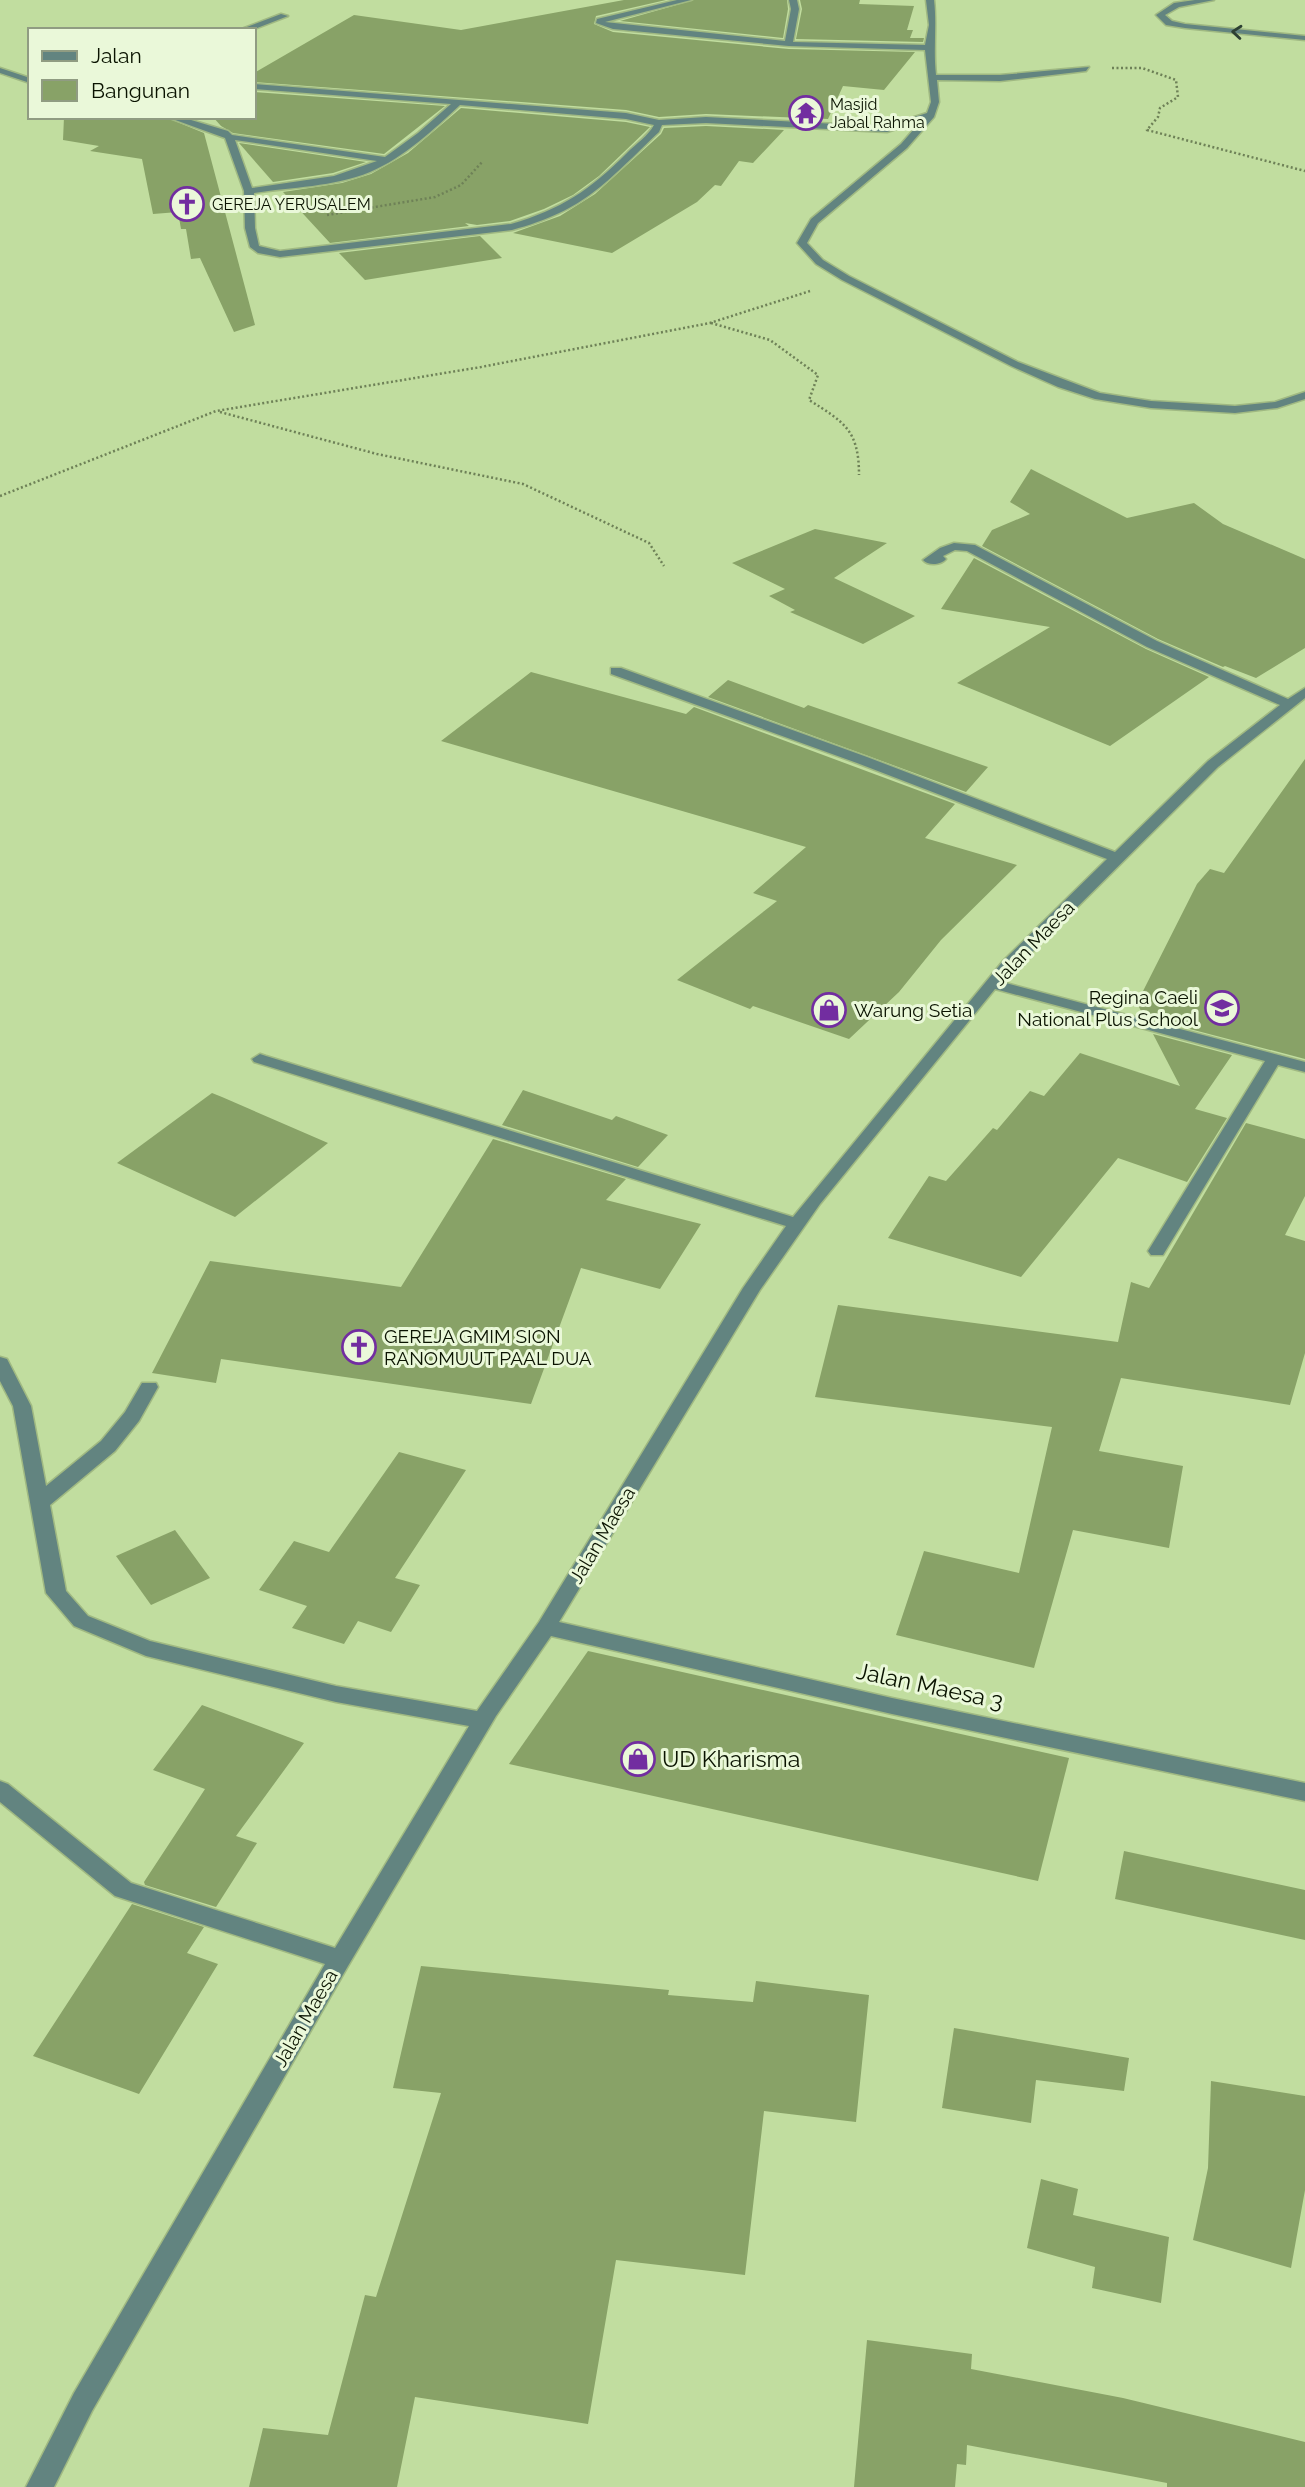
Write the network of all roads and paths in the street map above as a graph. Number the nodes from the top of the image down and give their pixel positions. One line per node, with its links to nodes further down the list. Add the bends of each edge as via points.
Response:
1 (687, 0): 8 (street, via 600,21 613,27)
2 (793, 0): 8 (street)
3 (930, 0): 9 (street, via 933,25)
4 (1210, 0): 7 (street, one-way to 4, via 1185,26 1169,23 1160,15 1177,5)
5 (284, 16): 6 (street)
6 (249, 28)
7 (1305, 38)
8 (789, 44): 9 (street)
9 (929, 48): 12 (street)
10 (1086, 69): 12 (street, via 1000,78); 23 (path, via 1143,68 1176,80 1178,97 1160,108 1147,130)
11 (0, 70): 13 (street)
12 (933, 77): 17 (street)
13 (27, 78): 14 (street)
14 (0, 80)
15 (256, 86): 16 (street)
16 (458, 102): 19 (street); 21 (street)
17 (931, 115): 19 (street, via 887,129); 26 (street, via 904,146 814,221 802,243 807,252)
18 (178, 119): 20 (street)
19 (659, 122): 24 (street, via 656,130 577,201 512,228 270,254 253,241)
20 (229, 137): 21 (street); 24 (street)
21 (387, 160): 24 (street, via 349,174)
22 (483, 161): 25 (path, via 453,190)
23 (1305, 171)
24 (249, 191)
25 (321, 216)
26 (849, 279): 27 (path); 28 (street, via 1045,378 1087,393 1143,404 1223,410 1285,404)
27 (710, 323): 29 (path); 30 (path, via 770,340 818,375 809,400 851,428 860,453)
28 (1305, 395)
29 (216, 411): 31 (path); 33 (path, via 377,454 523,484 649,543)
30 (859, 475)
31 (0, 496)
32 (940, 559): 35 (street, via 929,560 949,546 971,548 1152,644)
33 (664, 566)
34 (616, 671): 36 (street)
35 (1297, 698): 36 (street, Jalan Maesa, via 1213,764)
36 (1118, 858): 37 (street, Jalan Maesa)
37 (993, 984): 39 (street); 41 (street, Jalan Maesa)
38 (260, 1059): 41 (street)
39 (1274, 1059): 40 (street); 42 (street)
40 (1305, 1067)
41 (797, 1224): 46 (street, Jalan Maesa, via 752,1288)
42 (1157, 1251)
43 (0, 1363): 45 (street, via 22,1406)
44 (149, 1387): 45 (street, via 108,1446)
45 (40, 1502): 47 (street, via 56,1593 81,1621 146,1648 335,1694)
46 (546, 1627): 47 (street, Jalan Maesa); 49 (street, Jalan Maesa 3, via 892,1706)
47 (482, 1720): 50 (street, Jalan Maesa)
48 (0, 1790): 50 (street, via 123,1890)
49 (1297, 1790)
50 (340, 1959): 51 (street, Jalan Maesa, via 83,2402)
51 (40, 2487)

